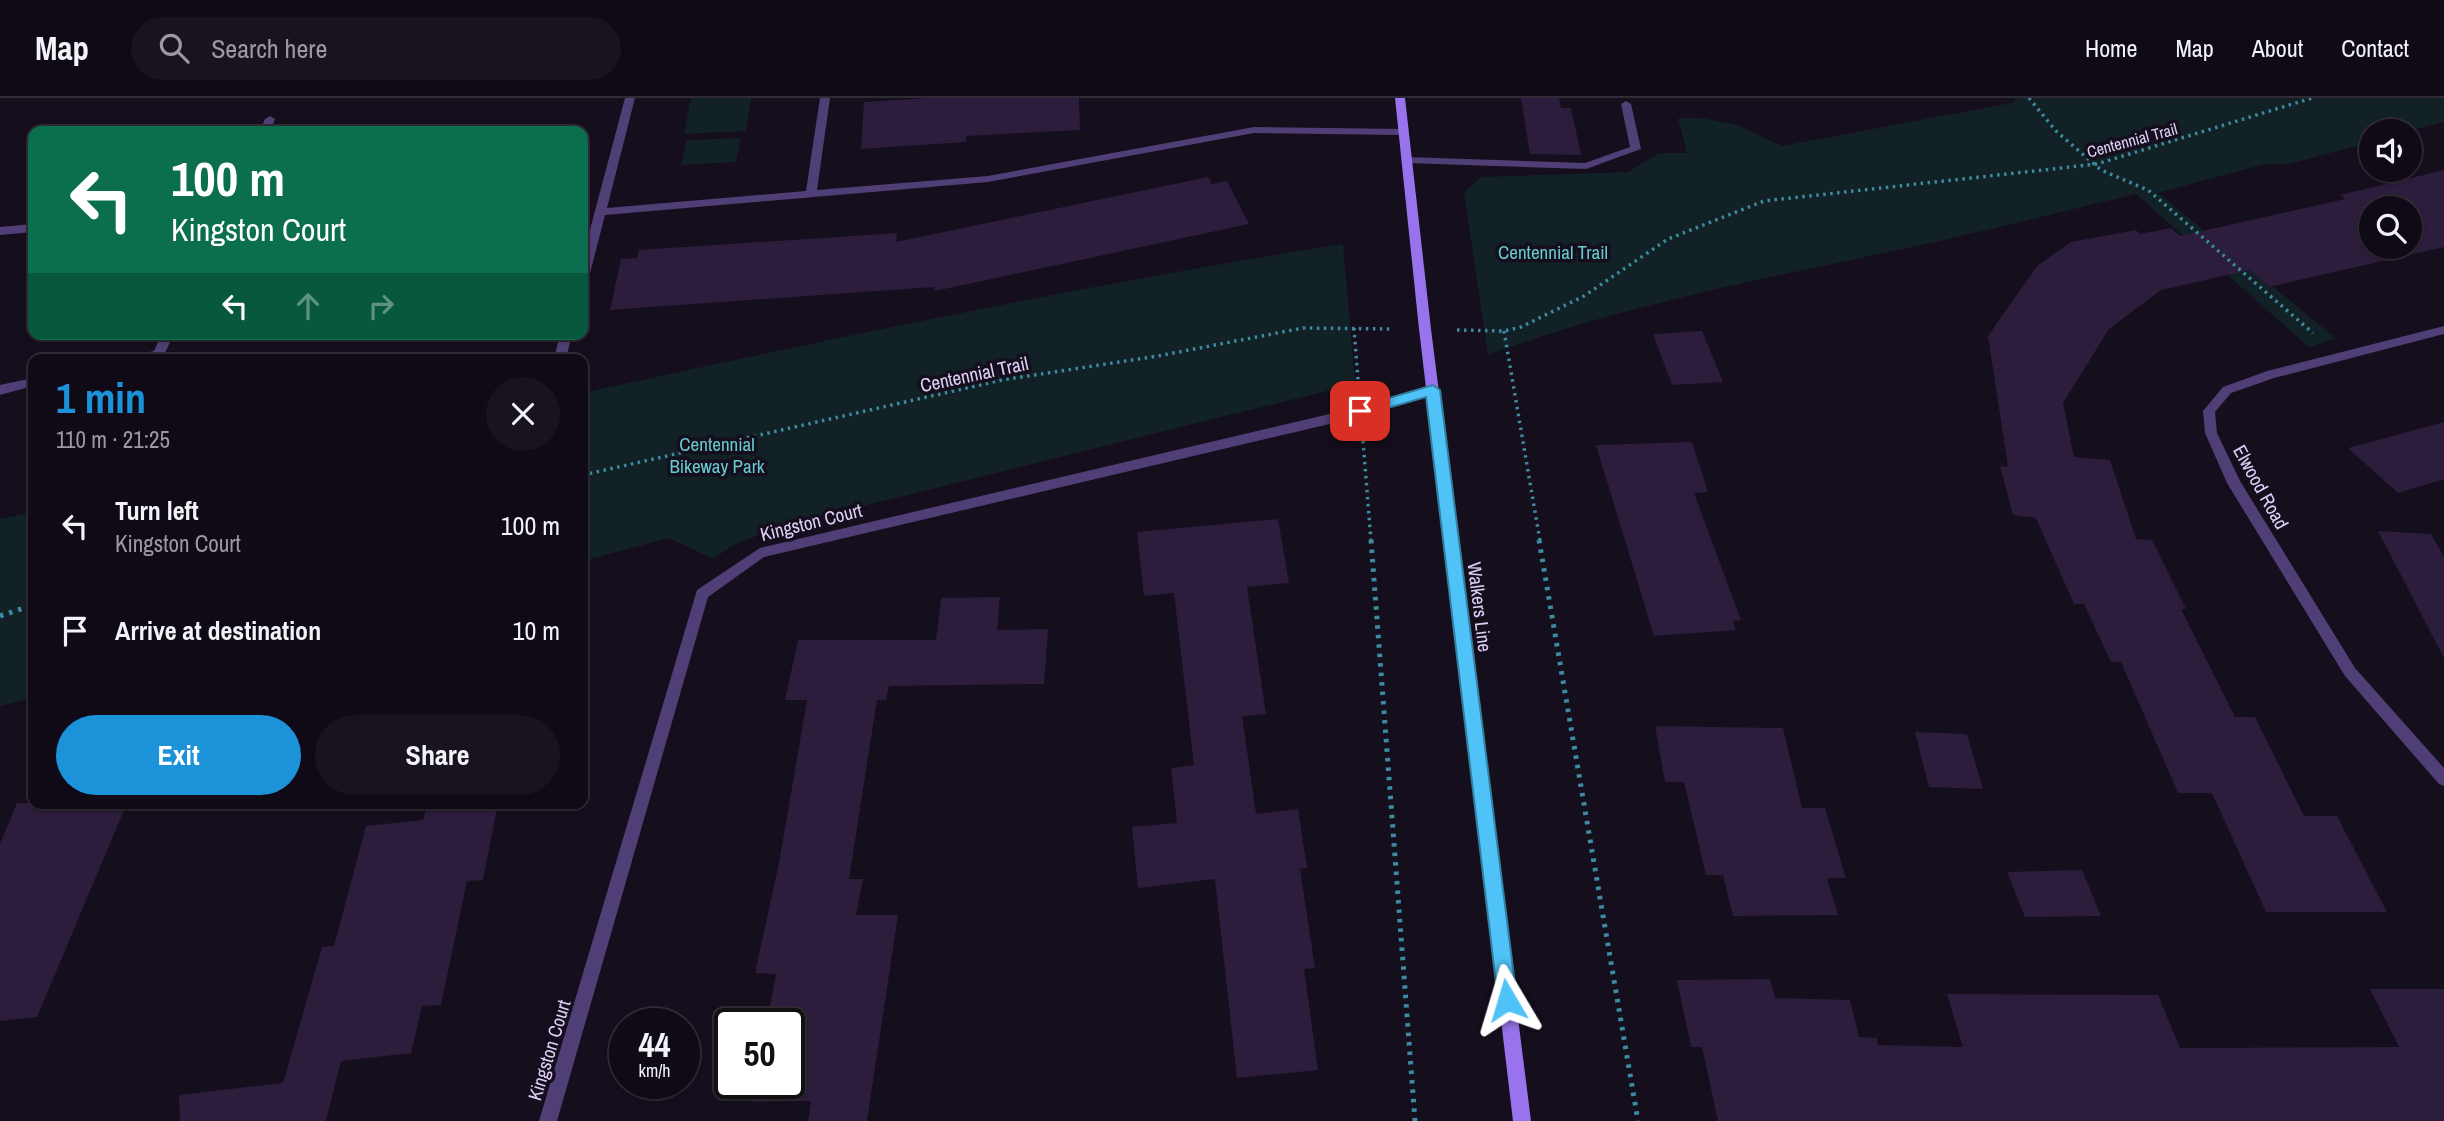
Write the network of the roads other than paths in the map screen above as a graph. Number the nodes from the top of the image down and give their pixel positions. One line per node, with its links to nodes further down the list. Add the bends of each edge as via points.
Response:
1 (630, 98): 10 (street)
2 (825, 98): 9 (street)
3 (1400, 98): 7 (main road, Walkers Line)
4 (1626, 104): 8 (street, via 1636,149 1586,166)
5 (270, 119): 6 (street)
6 (267, 126)
7 (1403, 132): 8 (main road, Walkers Line); 9 (street, via 1254,130 988,179)
8 (1406, 160): 17 (main road, Walkers Line)
9 (811, 193): 10 (street)
10 (601, 212): 13 (street)
11 (28, 228): 12 (street)
12 (0, 231)
13 (588, 259)
14 (2444, 330): 18 (street, Elwood Road, via 2271,374 2227,390 2209,411 2211,433 2234,483 2350,672)
15 (28, 383): 16 (street)
16 (0, 390)
17 (1433, 390): 19 (street, Kingston Court, via 760,553 702,594); 20 (main road, Walkers Line)
18 (2444, 779)
19 (548, 1121)
20 (1522, 1121)

